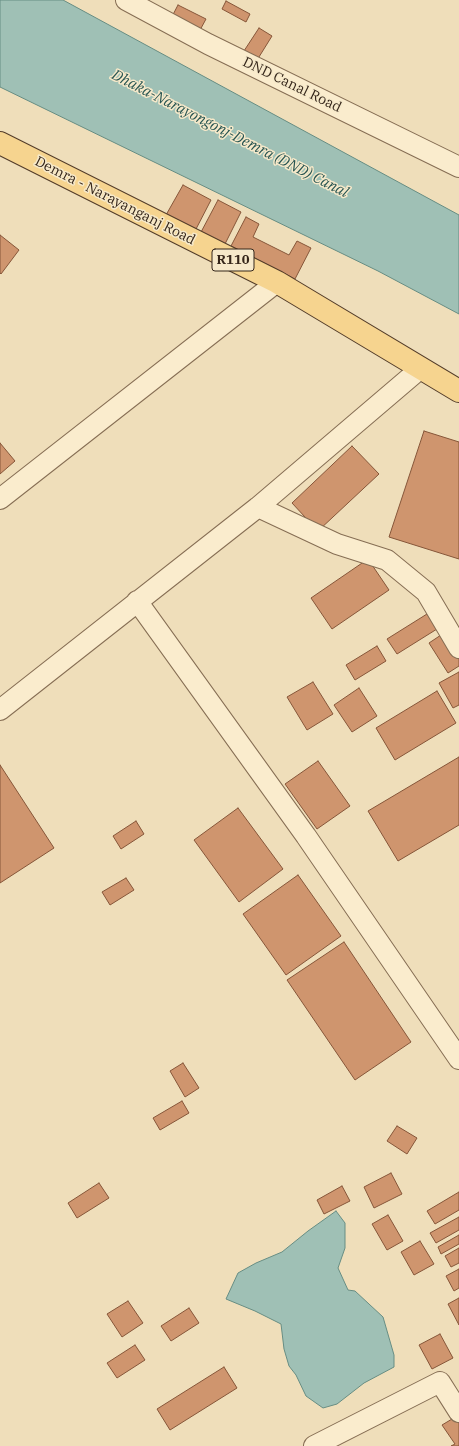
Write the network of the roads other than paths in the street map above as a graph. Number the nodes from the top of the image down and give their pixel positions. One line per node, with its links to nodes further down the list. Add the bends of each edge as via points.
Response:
1 (126, 0): 3 (street, DND Canal Road, via 208,44)
2 (0, 143): 4 (main road, Demra - Narayanganj Road / R110)
3 (459, 167)
4 (277, 282): 5 (main road, Demra - Narayanganj Road / R110); 7 (street)
5 (422, 368): 6 (main road, Demra - Narayanganj Road / R110); 8 (street)
6 (459, 391)
7 (0, 499)
8 (258, 506): 9 (street); 10 (street, via 337,544 387,560 426,592)
9 (137, 601): 11 (street); 12 (street, via 306,836)
10 (459, 648)
11 (0, 710)
12 (459, 1059)
13 (459, 1412): 14 (street, via 440,1382)
14 (314, 1446)

